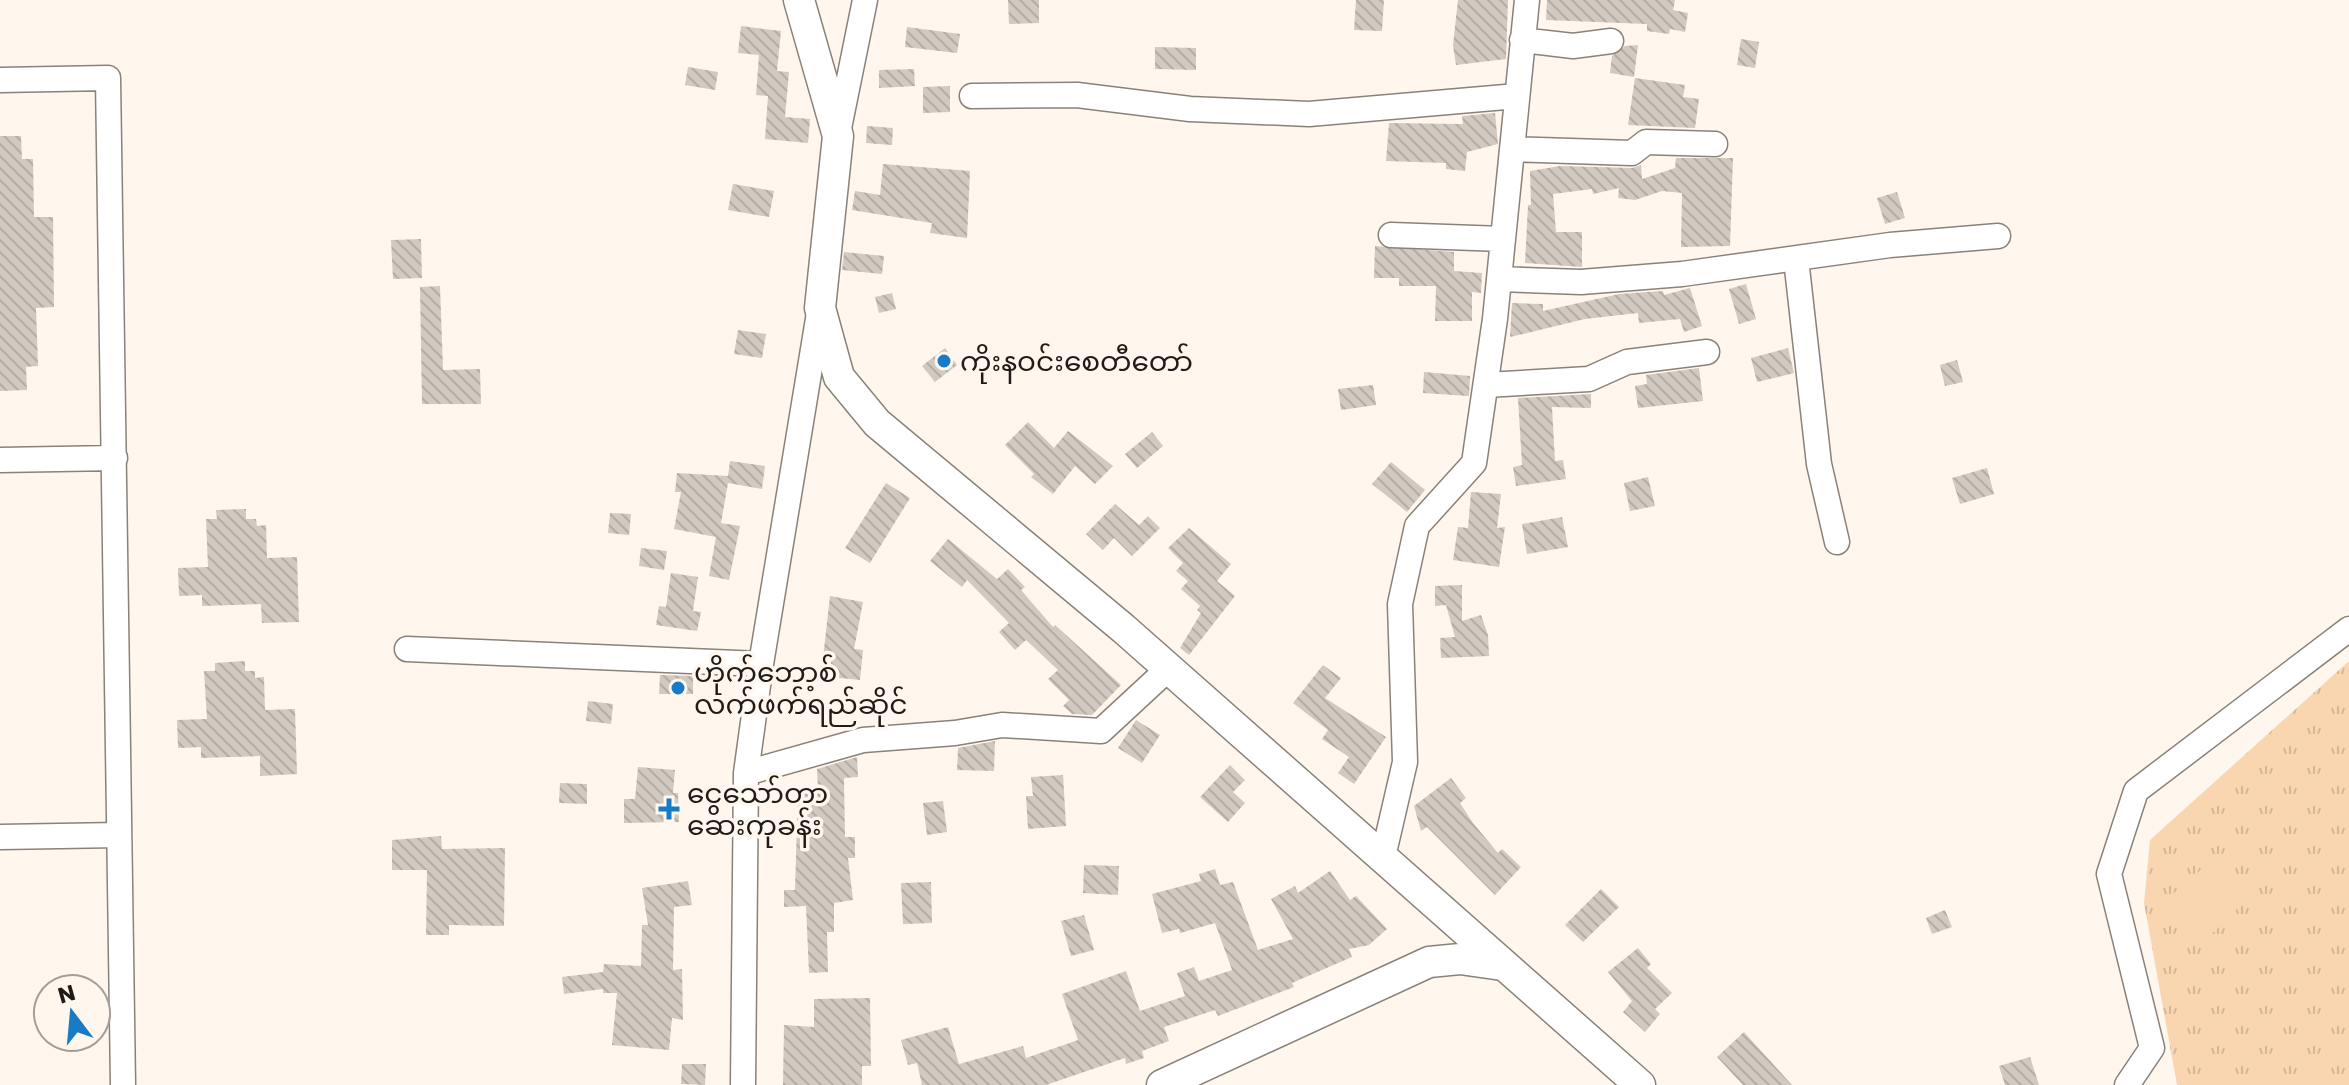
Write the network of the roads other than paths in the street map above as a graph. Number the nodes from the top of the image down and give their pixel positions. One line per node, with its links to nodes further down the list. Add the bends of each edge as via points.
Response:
1 (799, 0): 9 (main road)
2 (865, 0): 9 (street)
3 (1527, 0): 4 (street)
4 (1522, 40): 5 (street, via 1573,46); 8 (street)
5 (1611, 41)
6 (0, 80): 20 (street, via 108,78)
7 (972, 96): 8 (street, via 1077,95 1190,109 1309,114)
8 (1517, 96): 11 (street)
9 (838, 136): 17 (main road)
10 (1715, 144): 11 (street, via 1646,142 1632,153)
11 (1512, 149): 14 (street)
12 (1391, 235): 14 (street)
13 (1998, 236): 15 (street)
14 (1503, 239): 16 (street)
15 (1796, 259): 16 (street, via 1581,282); 22 (street, via 1819,464)
16 (1499, 279): 19 (street)
17 (820, 308): 25 (street); 26 (main road, via 839,377 877,423)
18 (1707, 352): 19 (street, via 1627,362 1589,379)
19 (1486, 385): 30 (street, via 1474,463 1417,526 1400,604 1405,762)
20 (115, 458): 21 (street); 28 (street)
21 (0, 460)
22 (1837, 542)
23 (2349, 629): 36 (street, via 2136,791 2109,874 2152,1048)
24 (407, 649): 25 (street)
25 (761, 664): 27 (street)
26 (1168, 669): 27 (street, via 1101,731 1002,725 863,740); 30 (main road)
27 (746, 773): 33 (street)
28 (119, 835): 29 (street); 32 (street)
29 (0, 837)
30 (1383, 857): 31 (main road)
31 (1502, 965): 34 (main road, via 1460,959 1429,962); 35 (main road)
32 (123, 1085)
33 (743, 1085)
34 (1162, 1085)
35 (1640, 1085)
36 (2127, 1085)

